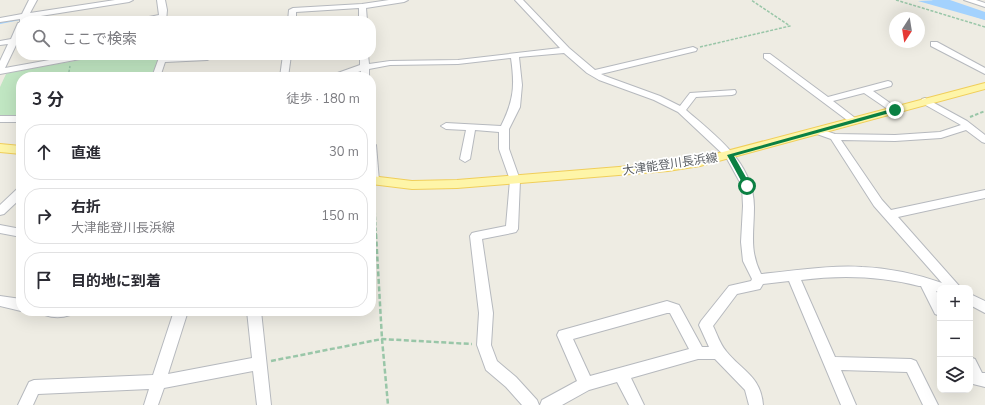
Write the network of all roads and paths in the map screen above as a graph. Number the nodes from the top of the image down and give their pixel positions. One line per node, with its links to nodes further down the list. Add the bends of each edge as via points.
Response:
1 (33, 0): 11 (street)
2 (130, 0): 12 (street)
3 (161, 0): 13 (street)
4 (404, 0): 10 (street)
5 (519, 0): 24 (street)
6 (751, 0): 23 (path, via 790,26)
7 (896, 0): 18 (path)
8 (968, 0): 9 (street)
9 (985, 5)
10 (362, 6): 14 (street, via 293,10); 15 (street)
11 (25, 16)
12 (36, 16)
13 (162, 16)
14 (292, 16)
15 (363, 16)
16 (16, 19): 17 (street)
17 (0, 20)
18 (985, 27)
19 (16, 40): 21 (street)
20 (16, 42): 33 (street)
21 (0, 43)
22 (934, 44): 34 (street)
23 (693, 49): 40 (street)
24 (566, 50): 25 (street); 40 (street)
25 (515, 55): 32 (street, via 458,62 390,63); 56 (street, via 518,85 515,107)
26 (768, 56): 45 (street)
27 (59, 60): 33 (street)
28 (71, 60): 35 (path)
29 (162, 60): 36 (street)
30 (286, 60): 37 (street)
31 (364, 60): 32 (street)
32 (364, 67): 38 (street); 39 (street)
33 (0, 70)
34 (985, 71)
35 (69, 72)
36 (158, 72)
37 (285, 72)
38 (350, 72)
39 (364, 72)
40 (593, 73): 47 (street)
41 (888, 84): 43 (street)
42 (985, 86): 46 (main road, 大津能登川長浜線)
43 (866, 90): 45 (street); 48 (street)
44 (732, 92): 47 (street, via 693,95)
45 (826, 100): 52 (street)
46 (925, 101): 48 (main road, 大津能登川長浜線); 53 (street)
47 (681, 110): 62 (street)
48 (895, 110): 52 (main road, 大津能登川長浜線)
49 (985, 111): 53 (path)
50 (16, 119): 51 (street)
51 (0, 120)
52 (854, 121): 57 (main road, 大津能登川長浜線)
53 (964, 123): 58 (street, via 941,135 895,138); 59 (street)
54 (446, 126): 55 (street)
55 (471, 127): 56 (street); 63 (street)
56 (504, 130): 64 (street, via 504,150)
57 (817, 131): 58 (street); 62 (main road, 大津能登川長浜線)
58 (834, 137): 69 (street, via 878,203)
59 (985, 140)
60 (0, 148): 61 (main road)
61 (16, 150)
62 (730, 155): 64 (main road, 大津能登川長浜線, via 668,167); 74 (street, via 747,186 749,261)
63 (465, 159)
64 (515, 180): 65 (main road, 大津能登川長浜線, via 457,184); 86 (street, via 512,229 476,236 486,313)
65 (376, 181)
66 (985, 194): 69 (street)
67 (16, 197): 68 (street)
68 (0, 211)
69 (889, 215): 76 (street)
70 (0, 228): 71 (street)
71 (16, 232)
72 (376, 244): 85 (path)
73 (793, 276): 74 (street); 75 (street, via 877,272); 90 (street)
74 (758, 279): 88 (street, via 756,285 733,290 706,325)
75 (925, 282): 77 (street); 81 (street)
76 (952, 285)
77 (937, 286)
78 (0, 301): 80 (street)
79 (973, 301): 82 (street)
80 (16, 304)
81 (937, 304)
82 (984, 307)
83 (180, 316): 94 (street)
84 (255, 316): 89 (street)
85 (382, 339): 86 (path); 89 (path); 99 (path)
86 (484, 345): 100 (street, via 491,365)
87 (698, 353): 88 (street); 92 (street); 95 (street, via 674,309 667,307 564,335)
88 (719, 353): 103 (street, via 736,373 750,383 756,395)
89 (260, 363): 94 (street); 98 (street)
90 (831, 363): 104 (street); 105 (street, via 911,366)
91 (973, 370): 93 (street, via 978,379)
92 (621, 374): 95 (street); 102 (street)
93 (985, 380)
94 (160, 382): 96 (street, via 34,387); 97 (street)
95 (586, 384): 101 (street)
96 (25, 405)
97 (151, 405)
98 (264, 405)
99 (388, 405)
100 (532, 405)
101 (547, 405)
102 (637, 405)
103 (756, 405)
104 (849, 405)
105 (931, 405)

